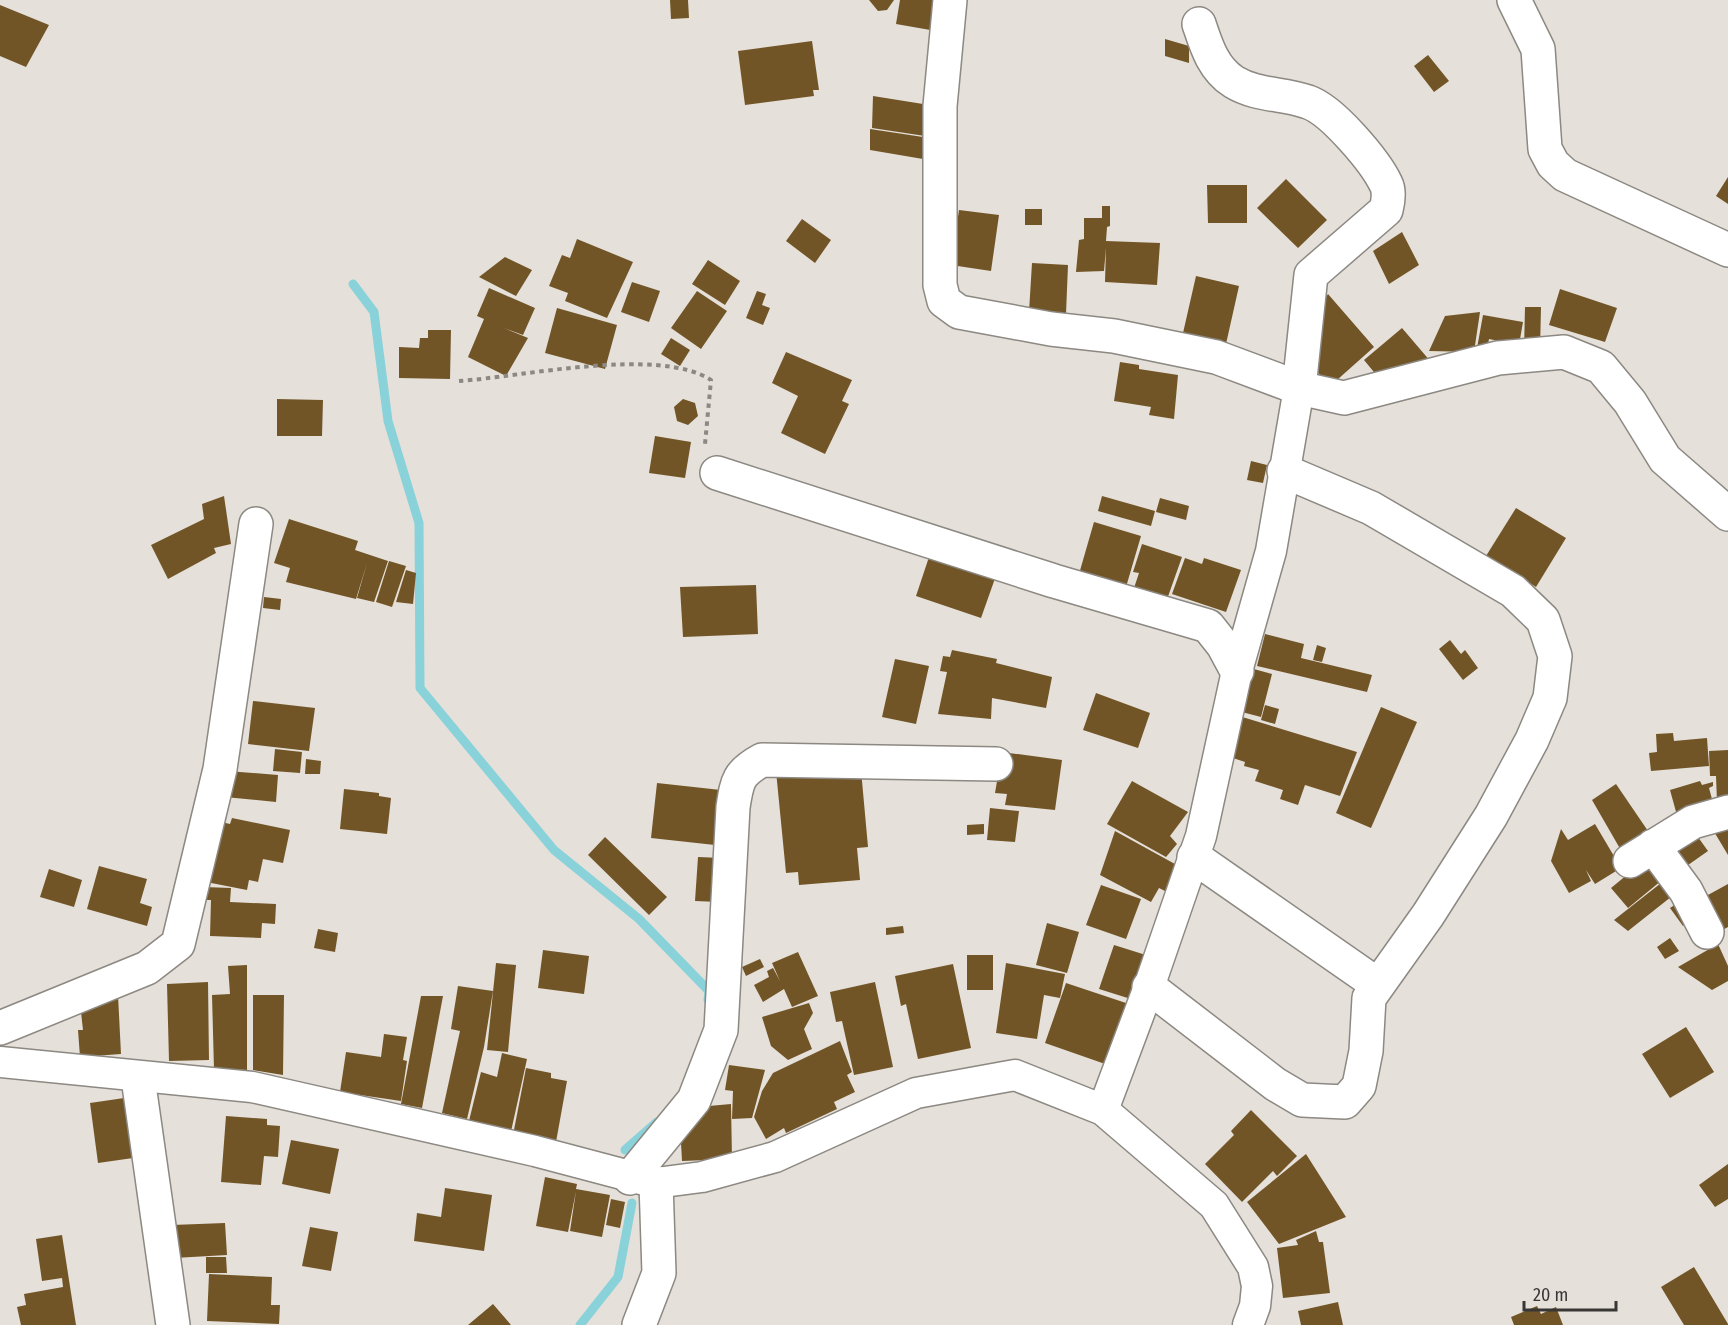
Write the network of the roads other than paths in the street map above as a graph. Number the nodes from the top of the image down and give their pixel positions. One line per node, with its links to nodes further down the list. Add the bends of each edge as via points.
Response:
1 (950, 0): 5 (street, via 940,106 939,247 944,301 959,312 1114,336 1216,357)
2 (1514, 0): 4 (street, via 1538,49 1545,149 1553,164 1565,175)
3 (1199, 24): 5 (street, via 1210,56 1232,81 1254,92 1309,102 1338,120 1387,185 1386,210 1311,275)
4 (1728, 250)
5 (1299, 388): 6 (street); 8 (street, via 1344,398 1498,358 1564,352 1601,367 1630,402 1665,459)
6 (1284, 471): 10 (street, via 1271,551); 15 (street, via 1371,508 1513,591 1543,620 1555,656 1550,698 1532,740 1435,906)
7 (717, 472): 10 (street, via 1054,581 1208,626)
8 (1728, 514)
9 (256, 524): 17 (street, via 220,769 178,944 147,968)
10 (1237, 671): 13 (street)
11 (996, 764): 21 (street, via 762,760 745,769 736,783 733,807 721,1030 694,1100)
12 (1728, 812): 14 (street, via 1693,822 1641,854 1686,891)
13 (1194, 857): 15 (street); 16 (street)
14 (1707, 932)
15 (1378, 985): 16 (street, via 1369,998 1366,1051 1359,1086 1345,1102 1302,1100 1275,1084)
16 (1149, 987): 20 (street)
17 (0, 1028)
18 (0, 1062): 19 (street)
19 (138, 1078): 21 (street, via 252,1087 535,1150); 22 (street)
20 (1103, 1110): 21 (street, via 1015,1075 916,1093 775,1157 702,1176); 24 (street, via 1214,1205 1253,1268 1257,1286)
21 (643, 1181): 23 (street, via 659,1273)
22 (173, 1325)
23 (639, 1325)
24 (1248, 1325)

